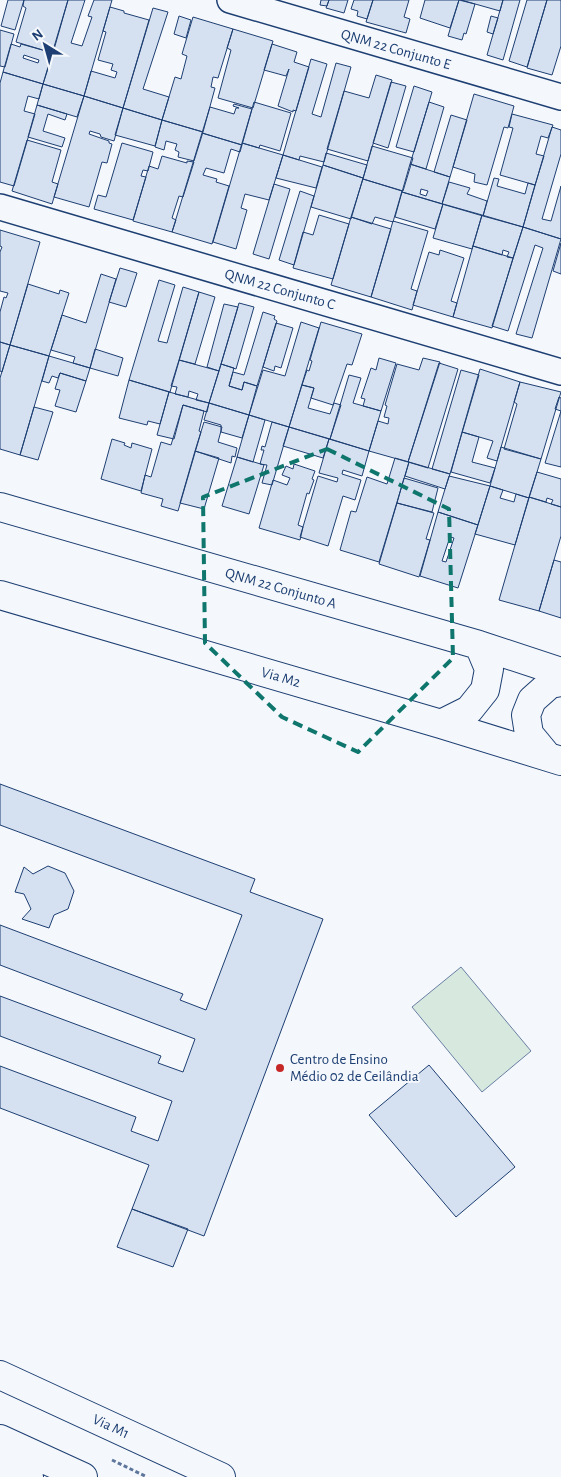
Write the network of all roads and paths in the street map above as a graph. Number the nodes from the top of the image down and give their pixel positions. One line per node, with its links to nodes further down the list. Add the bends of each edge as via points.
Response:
1 (230, 0): 2 (street, QNM 22 Conjunto E)
2 (561, 97)
3 (0, 207): 4 (street, QNM 22 Conjunto C)
4 (561, 372)
5 (0, 508): 7 (main road, QNM 22 Conjunto A)
6 (0, 595): 10 (main road, Via M2)
7 (478, 645): 8 (main road, QNM 22 Conjunto A); 10 (main road, via 489,669 485,690 470,710)
8 (561, 672)
9 (561, 682): 11 (main road, via 550,684 532,700 526,715 530,734)
10 (441, 724): 11 (main road, Via M2)
11 (554, 759)
12 (0, 1376): 15 (main road, Via M1)
13 (0, 1439): 17 (main road)
14 (0, 1464): 16 (main road)
15 (219, 1476)
16 (29, 1477)
17 (83, 1477)

